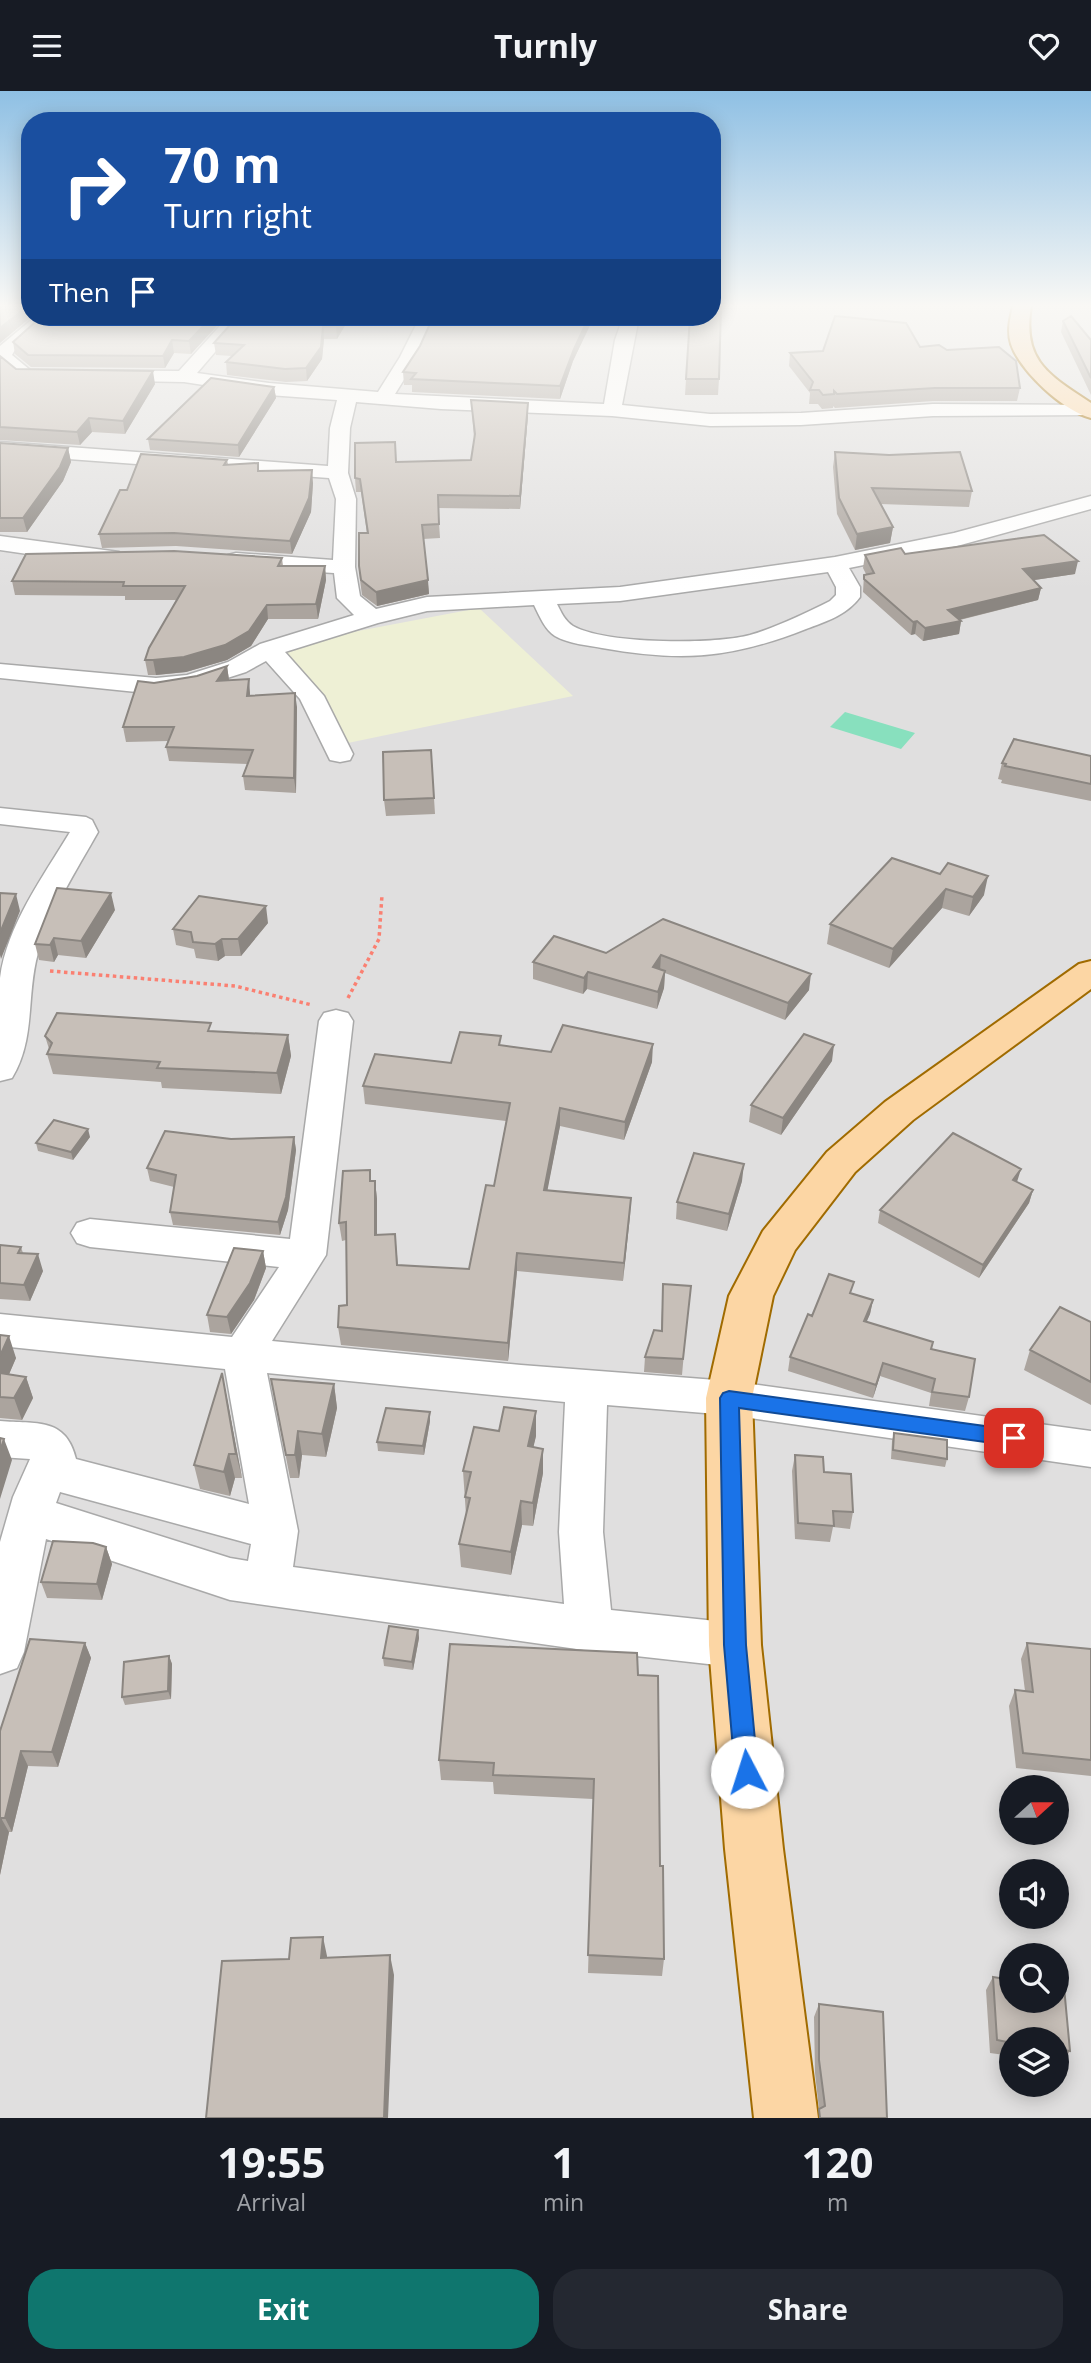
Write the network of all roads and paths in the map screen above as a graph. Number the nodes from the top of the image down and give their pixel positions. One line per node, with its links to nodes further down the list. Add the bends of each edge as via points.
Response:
1 (347, 401): 7 (street)
2 (419, 401): 4 (street)
3 (614, 401): 4 (street)
4 (612, 410): 5 (street, via 734,420 933,411)
5 (1088, 411)
6 (0, 448): 7 (street)
7 (338, 473): 15 (street, via 345,499)
8 (1091, 502): 9 (street)
9 (1063, 510): 10 (street); 14 (street, via 957,539)
10 (1091, 523)
11 (0, 543): 12 (street, via 85,558)
12 (137, 557)
13 (218, 559): 15 (street)
14 (835, 564): 16 (street, via 620,594); 16 (street, via 848,587 848,597 838,606 739,645 640,647 577,636 562,630)
15 (344, 567): 17 (street, via 349,598)
16 (542, 599): 17 (street, via 427,604)
17 (371, 617): 18 (street)
18 (269, 649): 19 (street, via 215,676 156,686); 20 (street, via 311,696)
19 (0, 671)
20 (340, 754)
21 (0, 816): 23 (street, via 76,823 84,832)
22 (382, 895): 25 (path, via 379,939)
23 (9, 968): 25 (path, via 235,986 314,1005); 26 (street, via 10,1054)
24 (1091, 972): 32 (main road, via 899,1111 841,1163 778,1242 751,1296)
25 (336, 1021): 28 (street)
26 (0, 1070)
27 (90, 1233): 28 (street)
28 (307, 1255): 30 (street)
29 (0, 1330): 30 (street)
30 (243, 1353): 31 (street); 37 (street)
31 (586, 1386): 32 (street); 39 (street, via 581,1530)
32 (729, 1398): 34 (street); 40 (main road)
33 (0, 1439): 35 (street, via 45,1442 55,1459)
34 (1091, 1449)
35 (46, 1470): 36 (street); 37 (street)
36 (30, 1515): 38 (street, via 230,1579); 41 (street)
37 (276, 1531): 38 (street)
38 (267, 1584): 39 (street)
39 (591, 1629): 40 (street)
40 (735, 1645): 42 (main road)
41 (0, 1653)
42 (786, 2118)

